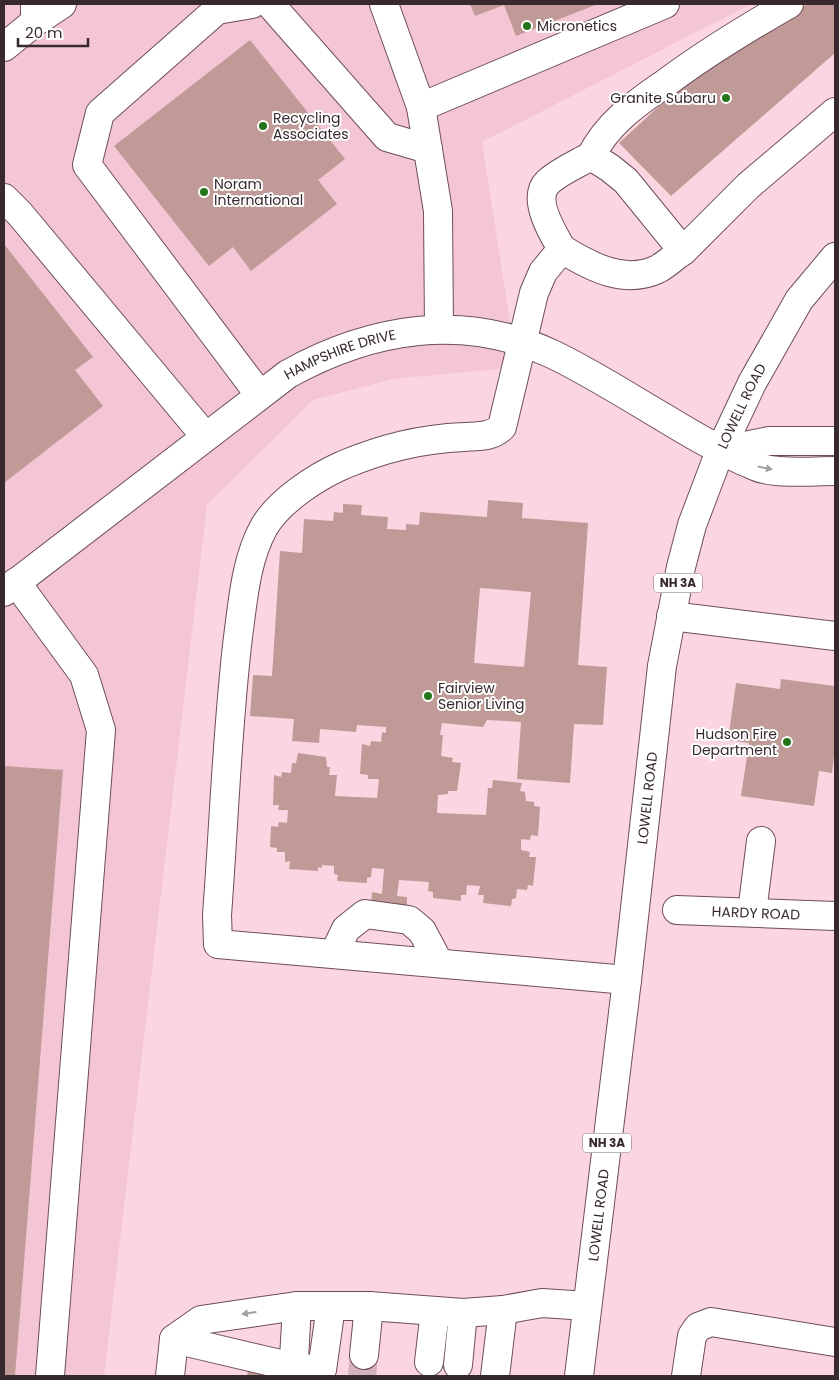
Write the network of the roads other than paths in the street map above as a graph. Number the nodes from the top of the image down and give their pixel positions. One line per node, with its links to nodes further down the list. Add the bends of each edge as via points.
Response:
1 (62, 4): 7 (main road)
2 (252, 4): 19 (main road, via 217,10 100,112 87,165)
3 (270, 4): 11 (main road, via 387,137)
4 (384, 4): 9 (main road)
5 (665, 4): 9 (main road)
6 (789, 4): 12 (main road, via 697,60 625,112 606,131)
7 (35, 13): 8 (main road)
8 (4, 47)
9 (421, 107): 11 (main road)
10 (835, 112): 15 (main road, via 748,186)
11 (428, 148): 17 (main road, via 438,211)
12 (591, 156): 14 (main road, via 547,183 542,196 551,233); 15 (main road, via 626,181)
13 (4, 198): 20 (main road)
14 (562, 250): 15 (main road, via 588,265 615,274 637,276 658,268); 18 (main road, via 544,272 534,293)
15 (683, 250)
16 (835, 256): 22 (main road, LOWELL ROAD / NH 3A, via 799,300 752,383)
17 (439, 329): 18 (main road, HAMPSHIRE DRIVE, via 495,335); 19 (main road, HAMPSHIRE DRIVE, via 378,338 341,349 315,359)
18 (523, 343): 22 (main road, HAMPSHIRE DRIVE, via 588,373); 31 (main road, via 502,427 496,433 405,444 330,471 280,508 265,525 256,543 242,605 233,682 217,915 218,944)
19 (259, 394): 20 (main road, HAMPSHIRE DRIVE)
20 (205, 436): 24 (main road, HAMPSHIRE DRIVE)
21 (835, 441): 22 (main road, via 769,441)
22 (720, 450): 23 (main road, HAMPSHIRE DRIVE, one-way to 23, via 763,469); 25 (main road, LOWELL ROAD / NH 3A, via 692,525)
23 (835, 471)
24 (10, 587): 47 (main road, via 84,675 101,730)
25 (671, 616): 26 (main road); 33 (main road, LOWELL ROAD / NH 3A, via 662,666)
26 (835, 636)
27 (761, 841): 29 (main road)
28 (677, 910): 29 (main road, HARDY ROAD)
29 (752, 912): 30 (main road, HARDY ROAD)
30 (835, 916)
31 (334, 954): 32 (main road); 32 (main road, via 346,929 364,914 409,920 422,931)
32 (439, 963): 33 (main road)
33 (627, 980): 37 (main road, LOWELL ROAD / NH 3A)
34 (297, 1306): 35 (main road); 41 (main road, one-way to 41, via 202,1320); 46 (main road)
35 (331, 1306): 36 (main road); 46 (main road, via 322,1370)
36 (369, 1306): 39 (main road); 43 (main road)
37 (587, 1306): 38 (main road, via 542,1303); 50 (main road, LOWELL ROAD / NH 3A)
38 (503, 1310): 40 (main road); 49 (main road)
39 (435, 1311): 40 (main road); 44 (main road)
40 (463, 1313): 45 (main road)
41 (174, 1339): 46 (main road); 48 (main road)
42 (835, 1342): 51 (main road, via 711,1322 698,1327 692,1336)
43 (364, 1355)
44 (429, 1362)
45 (458, 1365)
46 (293, 1371)
47 (50, 1376)
48 (170, 1376)
49 (495, 1376)
50 (578, 1376)
51 (686, 1376)

